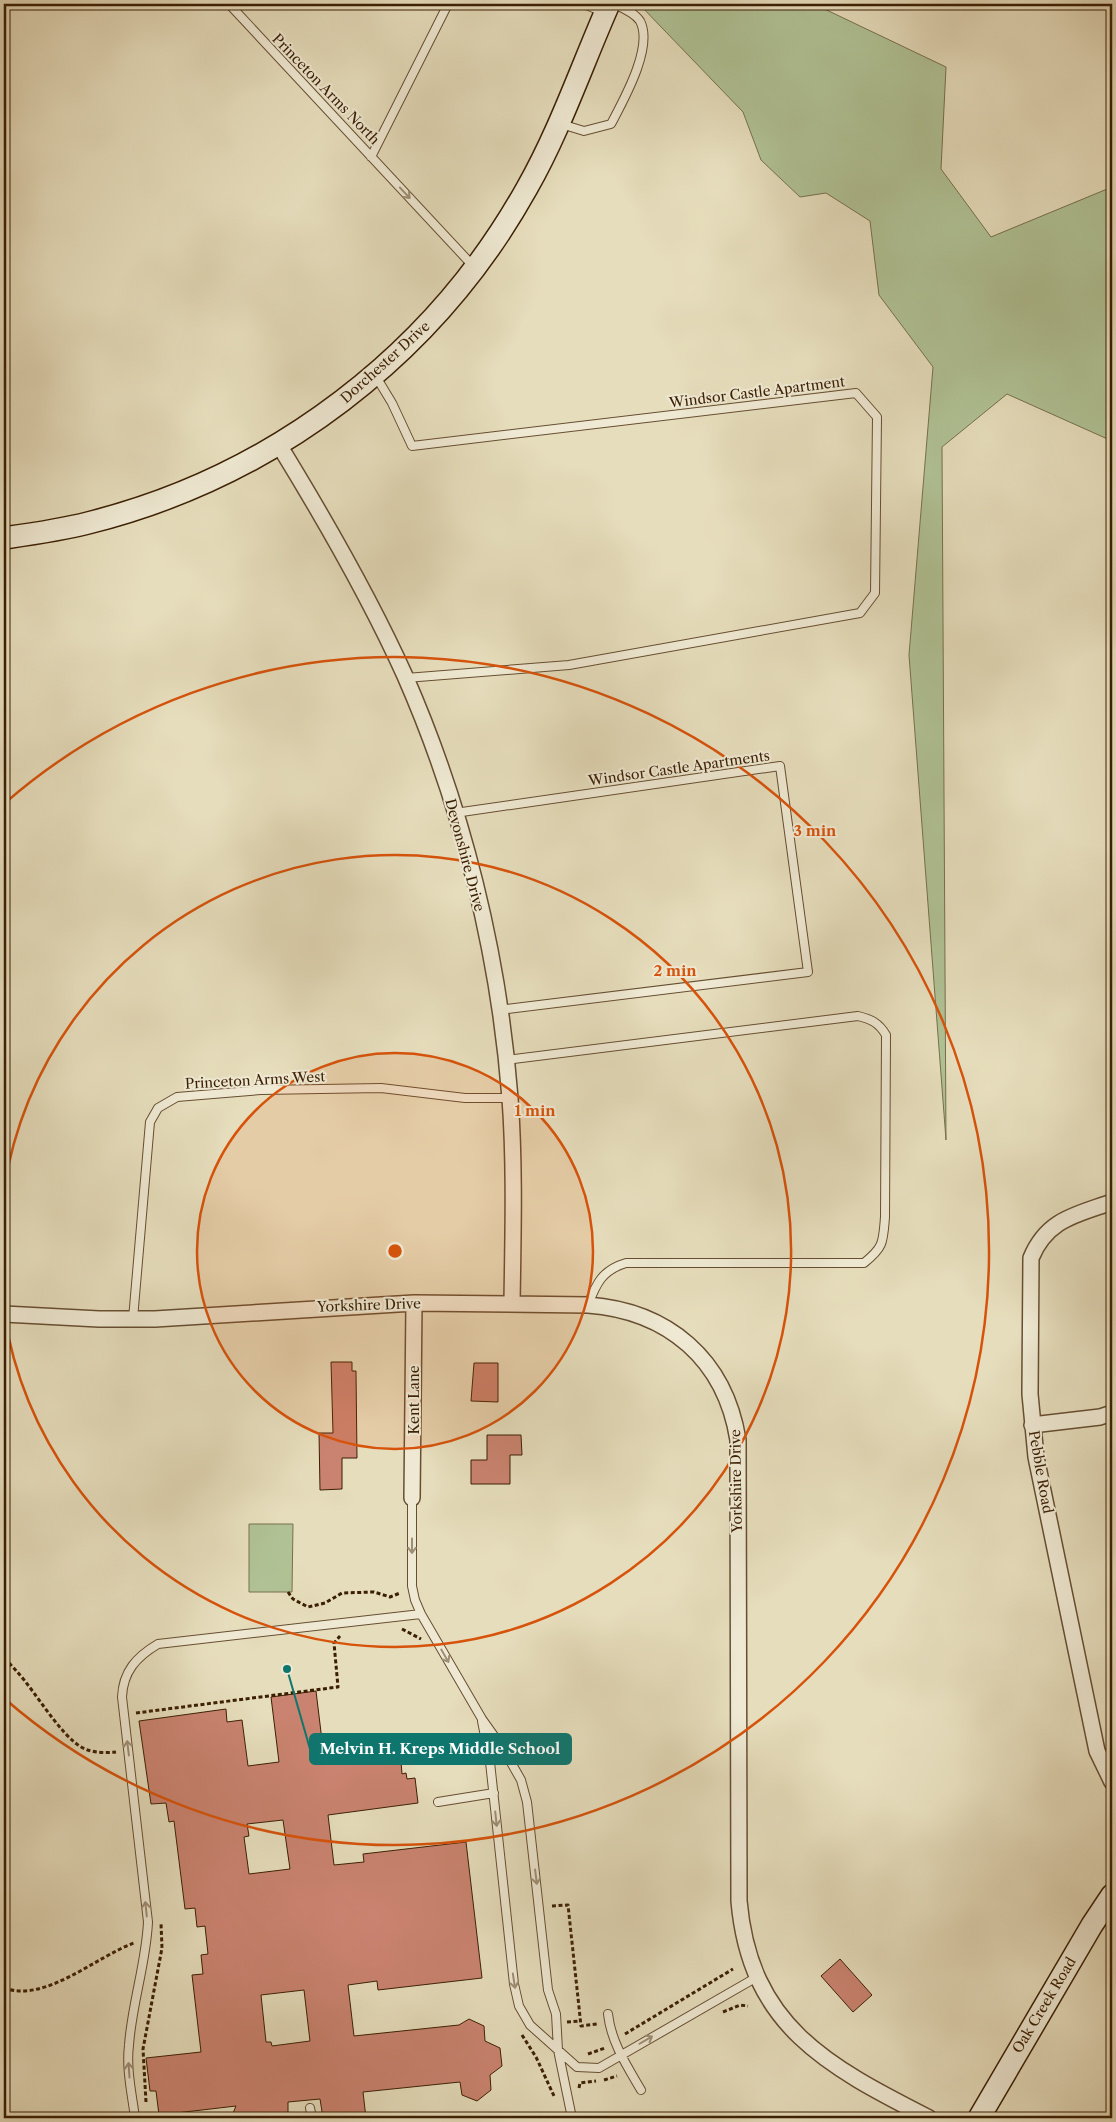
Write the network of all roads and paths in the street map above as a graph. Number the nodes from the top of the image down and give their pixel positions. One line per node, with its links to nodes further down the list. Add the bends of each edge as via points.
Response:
1 (229, 4): 6 (lane, Princeton Arms North)
2 (448, 4): 6 (lane, Princeton Arms North)
3 (584, 4): 4 (lane)
4 (609, 7): 5 (street, Dorchester Drive); 5 (lane, via 632,14 640,22 644,41 631,86 611,124 584,131)
5 (559, 123): 7 (street, Dorchester Drive, via 528,187)
6 (371, 157): 7 (lane, one-way to 7)
7 (475, 268): 8 (street, Dorchester Drive, via 428,324)
8 (375, 375): 9 (street, Dorchester Drive, via 326,414); 11 (lane, Windsor Castle Apartment, via 412,446 856,393 877,417 875,592 860,613 569,665)
9 (279, 445): 10 (street, Dorchester Drive, via 185,491 141,507 88,523); 11 (street, Devonshire Drive, via 368,598)
10 (4, 538)
11 (406, 678): 12 (street, Devonshire Drive)
12 (455, 813): 13 (street, Devonshire Drive, via 476,887); 13 (lane, Windsor Castle Apartments, via 780,766 808,972)
13 (499, 1010): 14 (street, Devonshire Drive)
14 (506, 1060): 15 (street, Devonshire Drive); 19 (lane, via 858,1016 881,1026 886,1035 885,1217 882,1246 874,1255 864,1263 626,1263 607,1271 598,1280)
15 (510, 1098): 18 (street, Devonshire Drive, via 514,1179); 21 (lane, Princeton Arms West, via 465,1098 381,1088 261,1090 177,1097 158,1108 150,1122)
16 (1112, 1202): 23 (street, Pebble Road, via 1064,1219 1048,1230 1038,1241 1031,1258)
17 (414, 1303): 18 (street, Yorkshire Drive); 21 (street, Yorkshire Drive); 24 (street, Kent Lane)
18 (512, 1303): 19 (street, Yorkshire Drive)
19 (588, 1305): 43 (street, Yorkshire Drive, via 638,1313 683,1339 715,1376 735,1421 738,1450 739,1901 742,1932)
20 (4, 1314): 21 (street, Yorkshire Drive)
21 (132, 1319)
22 (1112, 1413): 23 (street)
23 (1032, 1425): 35 (street, Pebble Road, via 1097,1751)
24 (412, 1498): 27 (lane, one-way to 27, via 412,1586)
25 (288, 1592): 26 (path, via 293,1599 308,1607 325,1603 342,1593 374,1592 390,1597)
26 (400, 1593)
27 (420, 1614): 32 (lane, one-way to 32); 59 (lane, one-way to 27, via 128,2044 147,1945 148,1922 122,1682 145,1652 158,1644)
28 (395, 1628): 30 (path, via 416,1634)
29 (343, 1634): 33 (path, via 334,1643 338,1687 136,1712)
30 (426, 1646)
31 (4, 1659): 34 (path, via 68,1736 84,1749)
32 (482, 1719): 36 (lane); 51 (lane, one-way to 51, via 521,1780 527,1802)
33 (137, 1722)
34 (116, 1752)
35 (1112, 1782)
36 (494, 1793): 37 (lane); 51 (lane, one-way to 51, via 514,1984 530,2025)
37 (438, 1802)
38 (1112, 1895): 63 (street, Oak Creek Road)
39 (552, 1906): 46 (path, via 568,1905)
40 (161, 1915): 58 (path, via 162,1948 143,2049)
41 (136, 1943): 44 (path, via 44,1987 28,1992)
42 (733, 1969): 49 (path)
43 (757, 1977): 53 (lane, one-way to 43); 62 (street, Yorkshire Drive, via 782,2018 823,2058 846,2074)
44 (4, 1988)
45 (608, 2014): 53 (lane)
46 (581, 2021): 47 (path, via 582,2026); 48 (path, via 567,2021)
47 (597, 2024)
48 (568, 2030)
49 (625, 2034)
50 (606, 2047): 52 (path)
51 (558, 2050): 53 (lane, via 577,2067 599,2068); 61 (lane)
52 (585, 2055)
53 (620, 2055): 55 (lane)
54 (617, 2076): 56 (path, via 580,2083)
55 (640, 2090)
56 (577, 2094)
57 (310, 2108): 60 (lane)
58 (147, 2109)
59 (135, 2118)
60 (312, 2118)
61 (572, 2118)
62 (929, 2118)
63 (979, 2118)

